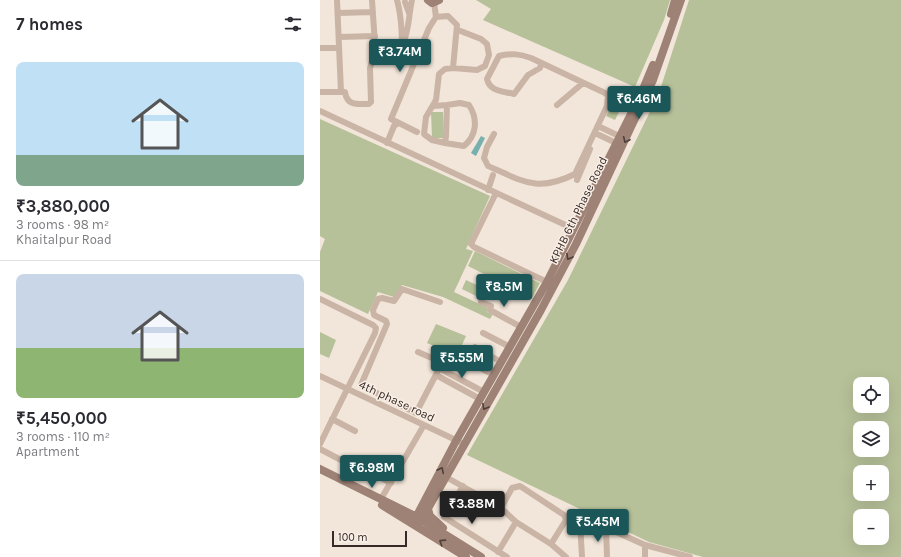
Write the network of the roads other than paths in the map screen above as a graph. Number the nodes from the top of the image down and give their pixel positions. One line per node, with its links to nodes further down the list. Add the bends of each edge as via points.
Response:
1 (337, 0): 11 (street)
2 (372, 0): 10 (street)
3 (397, 0): 9 (street)
4 (412, 0): 12 (street)
5 (675, 0): 27 (street, KPHB 6th Phase Road)
6 (681, 0): 27 (street, KPHB 6th Phase Road, via 653,80)
7 (405, 1): 9 (street); 12 (street)
8 (433, 1): 14 (street)
9 (400, 10): 20 (street)
10 (373, 12): 11 (street); 16 (street)
11 (338, 13): 17 (street)
12 (409, 13): 20 (street, via 409,32)
13 (448, 13): 14 (street)
14 (435, 15): 15 (street, via 448,16 456,22); 32 (street, via 391,116)
15 (458, 30): 23 (street); 23 (street, via 488,44 489,55 485,66 477,70)
16 (375, 36): 17 (street); 21 (street)
17 (339, 37): 19 (street)
18 (320, 48): 19 (street)
19 (339, 48): 26 (street)
20 (401, 49): 21 (street, via 394,57)
21 (376, 58): 26 (street, via 370,64 369,104 351,103 345,92)
22 (541, 63): 22 (street, via 521,54 500,56 487,79 488,85 494,90 514,94 528,75 540,68); 24 (street)
23 (453, 68): 30 (street, via 445,69 439,74 436,100)
24 (583, 83): 29 (street); 33 (street, via 608,96)
25 (320, 92): 26 (street)
26 (341, 92)
27 (643, 95): 37 (street, KPHB 6th Phase Road); 69 (street, KPHB 6th Phase Road, one-way to 69, via 576,244)
28 (447, 105): 30 (street); 39 (street); 39 (street, via 469,105 475,127 473,135 464,146)
29 (557, 105)
30 (432, 106): 39 (street, via 426,117 424,134 432,140)
31 (320, 111): 38 (street)
32 (397, 124): 34 (street); 38 (street)
33 (599, 127): 35 (street); 37 (street)
34 (417, 132)
35 (595, 133): 37 (street); 40 (street)
36 (494, 134): 40 (street, via 487,147 484,161 488,166 528,183 549,185 575,174)
37 (618, 139): 45 (street, KPHB 6th Phase Road)
38 (387, 143): 43 (street)
39 (445, 143)
40 (589, 145): 42 (street, via 591,150)
41 (494, 175): 43 (street)
42 (577, 180)
43 (488, 190): 44 (street)
44 (496, 193): 45 (street); 46 (street, via 472,244)
45 (574, 229): 46 (street, KPHB 6th Phase Road)
46 (547, 282): 50 (street, KPHB 6th Phase Road)
47 (320, 299): 61 (street, via 376,328)
48 (440, 302): 58 (street, via 402,289 394,301 378,299 373,310 374,315 387,324 361,385 416,413)
49 (481, 302): 50 (street, via 491,306 490,310)
50 (521, 327): 53 (street, KPHB 6th Phase Road)
51 (483, 333): 53 (street)
52 (475, 347): 56 (street)
53 (510, 347): 56 (street, KPHB 6th Phase Road)
54 (418, 352): 57 (street, via 441,362)
55 (469, 362): 59 (street)
56 (501, 362): 59 (street, KPHB 6th Phase Road)
57 (439, 368): 58 (street); 62 (street)
58 (436, 375): 62 (street)
59 (494, 375): 62 (street, KPHB 6th Phase Road)
60 (320, 376): 61 (street, 4th phase road)
61 (346, 389): 63 (street); 64 (street, 4th phase road)
62 (482, 396): 67 (street, KPHB 6th Phase Road)
63 (332, 418): 65 (street); 66 (street)
64 (424, 425): 67 (street, 4th phase road); 76 (street)
65 (355, 431)
66 (322, 434): 68 (street)
67 (456, 441): 69 (street, 4th phase road); 81 (street, KPHB 6th Phase Road, one-way to 67)
68 (320, 444)
69 (464, 445): 75 (street, KPHB 6th Phase Road)
70 (320, 450): 71 (street)
71 (342, 460)
72 (320, 469): 78 (street)
73 (370, 472): 76 (street)
74 (320, 474): 81 (street)
75 (446, 478): 77 (street); 80 (street, KPHB 6th Phase Road)
76 (391, 483): 78 (street)
77 (463, 486): 79 (street); 87 (street, via 444,517)
78 (381, 499): 81 (street)
79 (500, 508): 82 (street); 85 (street, via 512,488 520,486 564,515 566,520)
80 (428, 509): 81 (street, KPHB 6th Phase Road); 84 (street, via 430,516)
81 (417, 521): 84 (street); 89 (street, one-way to 81)
82 (516, 522): 85 (street); 87 (street)
83 (606, 528): 86 (street); 93 (street, via 585,518 580,522); 94 (street)
84 (451, 538): 90 (street)
85 (551, 544): 92 (street)
86 (645, 545): 88 (street); 95 (street)
87 (498, 552): 91 (street)
88 (680, 556): 96 (street)
89 (466, 557)
90 (481, 557)
91 (507, 557)
92 (566, 557)
93 (582, 557)
94 (607, 557)
95 (645, 557)
96 (690, 557)

